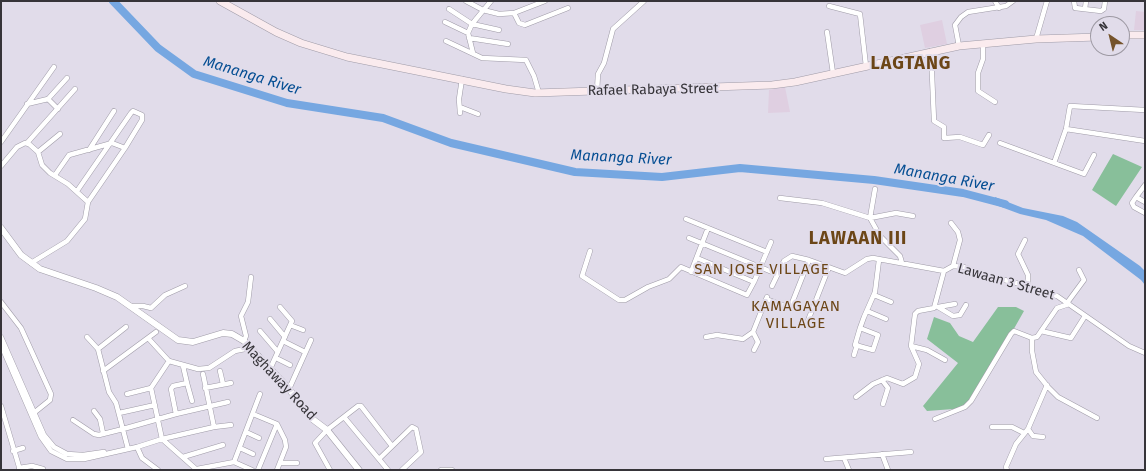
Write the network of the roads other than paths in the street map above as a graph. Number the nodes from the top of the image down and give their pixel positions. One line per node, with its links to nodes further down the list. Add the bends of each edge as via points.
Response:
1 (220, 1): 38 (main road, Rafael Rabaya Street, via 276,32 322,50 368,62)
2 (466, 1): 17 (street)
3 (491, 1): 17 (street)
4 (545, 1): 18 (street)
5 (644, 1): 40 (street, via 613,29 604,64 598,74)
6 (995, 1): 14 (street)
7 (1013, 1): 14 (street)
8 (1047, 1): 27 (street)
9 (1074, 1): 16 (street, via 1075,8)
10 (1086, 1): 16 (street)
11 (1105, 1): 16 (street, via 1102,10)
12 (829, 6): 35 (street, via 860,14)
13 (568, 8): 18 (street, via 525,25 519,23)
14 (999, 8): 31 (street, via 968,12 961,17 955,25)
15 (449, 9): 20 (street)
16 (1085, 9)
17 (483, 10): 18 (street, via 499,14); 20 (street)
18 (514, 13)
19 (445, 22): 24 (street)
20 (472, 24): 21 (street); 24 (street)
21 (499, 30)
22 (827, 32): 36 (street)
23 (1145, 35): 25 (main road)
24 (469, 36): 30 (street); 33 (street)
25 (1130, 36)
26 (1090, 37): 27 (main road, Rafael Rabaya Street)
27 (1036, 39): 29 (main road, Rafael Rabaya Street)
28 (446, 41): 33 (street)
29 (983, 43): 31 (main road, Rafael Rabaya Street); 43 (street, via 983,59 978,72 979,93)
30 (508, 44)
31 (959, 46): 32 (main road, Rafael Rabaya Street)
32 (931, 51): 35 (main road, Rafael Rabaya Street); 53 (street, via 934,121 944,128 944,138 960,137 983,145)
33 (473, 53): 41 (street, via 482,58 526,60)
34 (54, 66): 44 (street)
35 (866, 66): 36 (main road, Rafael Rabaya Street)
36 (833, 73): 40 (main road, Rafael Rabaya Street, via 795,82 749,87)
37 (67, 78): 42 (street)
38 (462, 79): 41 (main road, Rafael Rabaya Street); 45 (street)
39 (75, 89): 46 (street)
40 (597, 91): 41 (main road, Rafael Rabaya Street)
41 (539, 93)
42 (48, 99): 44 (street); 46 (street)
43 (995, 102)
44 (27, 104): 55 (street)
45 (460, 107): 49 (street); 50 (street)
46 (58, 109): 56 (street)
47 (1145, 110): 51 (street, via 1070,106)
48 (114, 111): 60 (street)
49 (460, 113)
50 (478, 114)
51 (1066, 128): 54 (street); 63 (street)
52 (60, 134): 61 (street)
53 (989, 135)
54 (1145, 141)
55 (1, 142)
56 (27, 143): 61 (street); 64 (street, via 17,147)
57 (112, 143): 59 (street); 59 (street, via 130,113 137,112 142,115 142,120); 60 (street); 68 (street)
58 (1000, 143): 63 (street)
59 (125, 148): 71 (street)
60 (90, 150): 65 (street, via 66,158)
61 (38, 152): 65 (street, via 42,165)
62 (1094, 155): 63 (street, via 1084,174)
63 (1054, 163)
64 (1, 166)
65 (55, 175): 68 (street)
66 (1145, 185): 69 (street)
67 (875, 189): 75 (street)
68 (77, 191): 71 (street)
69 (1136, 197): 72 (street); 73 (street, via 1132,206)
70 (780, 198): 75 (street, via 822,203)
71 (88, 202): 89 (street, via 85,219 67,241)
72 (1145, 202)
73 (1145, 213)
74 (913, 216): 75 (street, via 896,213)
75 (870, 218): 90 (street, via 880,236 900,256)
76 (686, 219): 79 (street)
77 (951, 223): 91 (street, via 960,240)
78 (1, 228): 89 (street, Maghaway Road)
79 (708, 228): 83 (street); 85 (street)
80 (689, 238): 83 (street)
81 (1025, 240): 102 (street, via 1018,254 1028,275)
82 (771, 242): 85 (street)
83 (702, 243): 86 (street); 92 (street)
84 (590, 251): 96 (street, via 582,276 619,300 625,300 648,286 669,278 681,268)
85 (767, 252): 92 (street)
86 (697, 258): 96 (street); 99 (street)
87 (809, 260): 93 (street, Lawaan 3 Street); 97 (street, Lawaan 3 Street, via 796,256 789,257); 124 (street, via 792,303 788,307 767,298)
88 (879, 260): 90 (street, Lawaan 3 Street); 93 (street, Lawaan 3 Street, via 867,259 845,273); 103 (street)
89 (31, 263): 109 (street, Maghaway Road, via 56,276 117,297)
90 (902, 263): 95 (street, Lawaan 3 Street)
91 (953, 266): 95 (street, Lawaan 3 Street); 102 (street, Lawaan 3 Street)
92 (760, 267): 97 (street); 99 (street)
93 (829, 267): 116 (street)
94 (1079, 270): 106 (street, via 1084,280)
95 (944, 271): 111 (street)
96 (691, 272): 99 (street, via 744,294 749,293)
97 (777, 274): 101 (street)
98 (251, 277): 132 (street, via 248,302 241,316 246,336)
99 (754, 282)
100 (185, 286): 109 (street, via 165,295 151,308)
101 (772, 286)
102 (1028, 286): 106 (street, Lawaan 3 Street, via 1057,296)
103 (874, 295): 105 (street); 112 (street)
104 (1, 302): 171 (street, via 20,328 50,394 50,400)
105 (891, 302)
106 (1068, 303): 113 (street, Lawaan 3 Street); 122 (street, via 1057,308)
107 (955, 304): 111 (street)
108 (966, 305): 111 (street, via 960,315 953,316)
109 (129, 306): 132 (street, Maghaway Road, via 178,340 193,342 223,333 232,334)
110 (280, 307): 117 (street, via 292,321)
111 (936, 308): 135 (street, via 918,311 915,314)
112 (867, 311): 115 (street); 119 (street)
113 (1085, 316): 122 (street, via 1071,338); 141 (street, Lawaan 3 Street, via 1129,346)
114 (270, 319): 130 (street)
115 (886, 319)
116 (808, 323)
117 (290, 325): 120 (street); 130 (street)
118 (126, 327): 137 (street)
119 (860, 328): 134 (street); 134 (street, via 878,335 873,350)
120 (303, 330)
121 (260, 331): 139 (street)
122 (1041, 331): 129 (street, via 1037,337)
123 (156, 332): 128 (street)
124 (753, 332): 127 (street, via 743,339 717,335); 138 (street, via 758,342)
125 (1, 337): 155 (street)
126 (87, 337): 137 (street)
127 (706, 337)
128 (148, 338): 145 (street); 149 (street)
129 (1032, 338): 157 (street, via 1036,372); 177 (street, via 1014,331 971,401 965,407)
130 (284, 339): 139 (street); 140 (street)
131 (311, 340): 140 (street)
132 (244, 341): 136 (street, Maghaway Road)
133 (1, 345): 155 (street)
134 (857, 345): 142 (street)
135 (911, 346): 144 (street, via 927,350); 152 (street, via 919,364 915,377 903,384 888,378)
136 (250, 348): 147 (street, via 235,351 209,368); 148 (street, Maghaway Road)
137 (98, 349): 149 (street)
138 (754, 350)
139 (278, 352): 143 (street)
140 (305, 352): 160 (street)
141 (1145, 353)
142 (854, 355)
143 (276, 358): 146 (street); 148 (street)
144 (945, 360)
145 (169, 361): 147 (street); 158 (street)
146 (290, 365)
147 (183, 366): 153 (street)
148 (270, 369): 160 (street, Maghaway Road)
149 (103, 370): 172 (street, via 109,392)
150 (220, 371): 156 (street)
151 (203, 374): 159 (street)
152 (882, 380): 163 (street); 167 (street, via 888,388)
153 (187, 383): 164 (street); 173 (street, via 173,386 171,389)
154 (231, 383): 156 (street)
155 (20, 384): 171 (street); 201 (street, via 41,437 51,451 67,459 76,460)
156 (223, 384): 159 (street)
157 (1046, 386): 176 (street, via 1058,397); 184 (street)
158 (151, 388): 161 (street); 166 (street)
159 (205, 388): 169 (street)
160 (289, 389): 186 (street, Maghaway Road, via 311,418)
161 (127, 394)
162 (260, 394): 174 (street)
163 (856, 397)
164 (192, 401)
165 (228, 402): 169 (street)
166 (155, 404): 172 (street); 179 (street)
167 (883, 404)
168 (1, 406): 199 (street)
169 (210, 406): 173 (street); 182 (street)
170 (94, 411): 188 (street, via 100,419)
171 (35, 412): 201 (street, via 44,435 54,447 67,454)
172 (119, 413): 185 (street)
173 (176, 414): 179 (street)
174 (253, 414): 180 (street); 187 (street)
175 (344, 417): 186 (street); 194 (street, via 361,406); 206 (street)
176 (1097, 418)
177 (935, 419)
178 (73, 420): 188 (street, via 94,434)
179 (158, 420): 185 (street); 192 (street)
180 (277, 424): 210 (street, via 286,443); 216 (street)
181 (231, 425): 182 (street)
182 (214, 427): 192 (street)
183 (992, 427): 189 (street, via 1012,427)
184 (1028, 429): 189 (street); 190 (street, via 1033,436)
185 (124, 430): 188 (street); 198 (street)
186 (327, 430): 218 (street, via 315,442); 219 (street, Maghaway Road)
187 (246, 432): 191 (street); 197 (street)
188 (103, 433)
189 (1024, 433): 226 (street, via 1016,444)
190 (1043, 437)
191 (259, 438)
192 (162, 439): 196 (street); 204 (street)
193 (223, 445): 204 (street)
194 (392, 446): 206 (street); 221 (street, via 409,429 416,429 421,452)
195 (22, 448): 199 (street)
196 (137, 448): 198 (street); 213 (street, via 142,458)
197 (240, 448): 202 (street); 208 (street)
198 (128, 449): 201 (street)
199 (13, 451): 211 (street)
200 (911, 452): 203 (street)
201 (108, 453)
202 (253, 454)
203 (882, 454): 205 (street); 225 (street)
204 (183, 457): 214 (street)
205 (844, 458): 207 (street); 224 (street)
206 (379, 459): 220 (street)
207 (826, 459)
208 (234, 462): 214 (street); 215 (street)
209 (297, 462): 210 (street)
210 (280, 463): 217 (street)
211 (20, 469): 212 (street, via 32,466)
212 (43, 469)
213 (158, 470)
214 (197, 470)
215 (252, 470)
216 (258, 470)
217 (277, 470)
218 (330, 470)
219 (359, 470)
220 (388, 470)
221 (402, 470)
222 (441, 470): 223 (street)
223 (452, 470)
224 (849, 470)
225 (888, 470)
226 (1007, 470)

